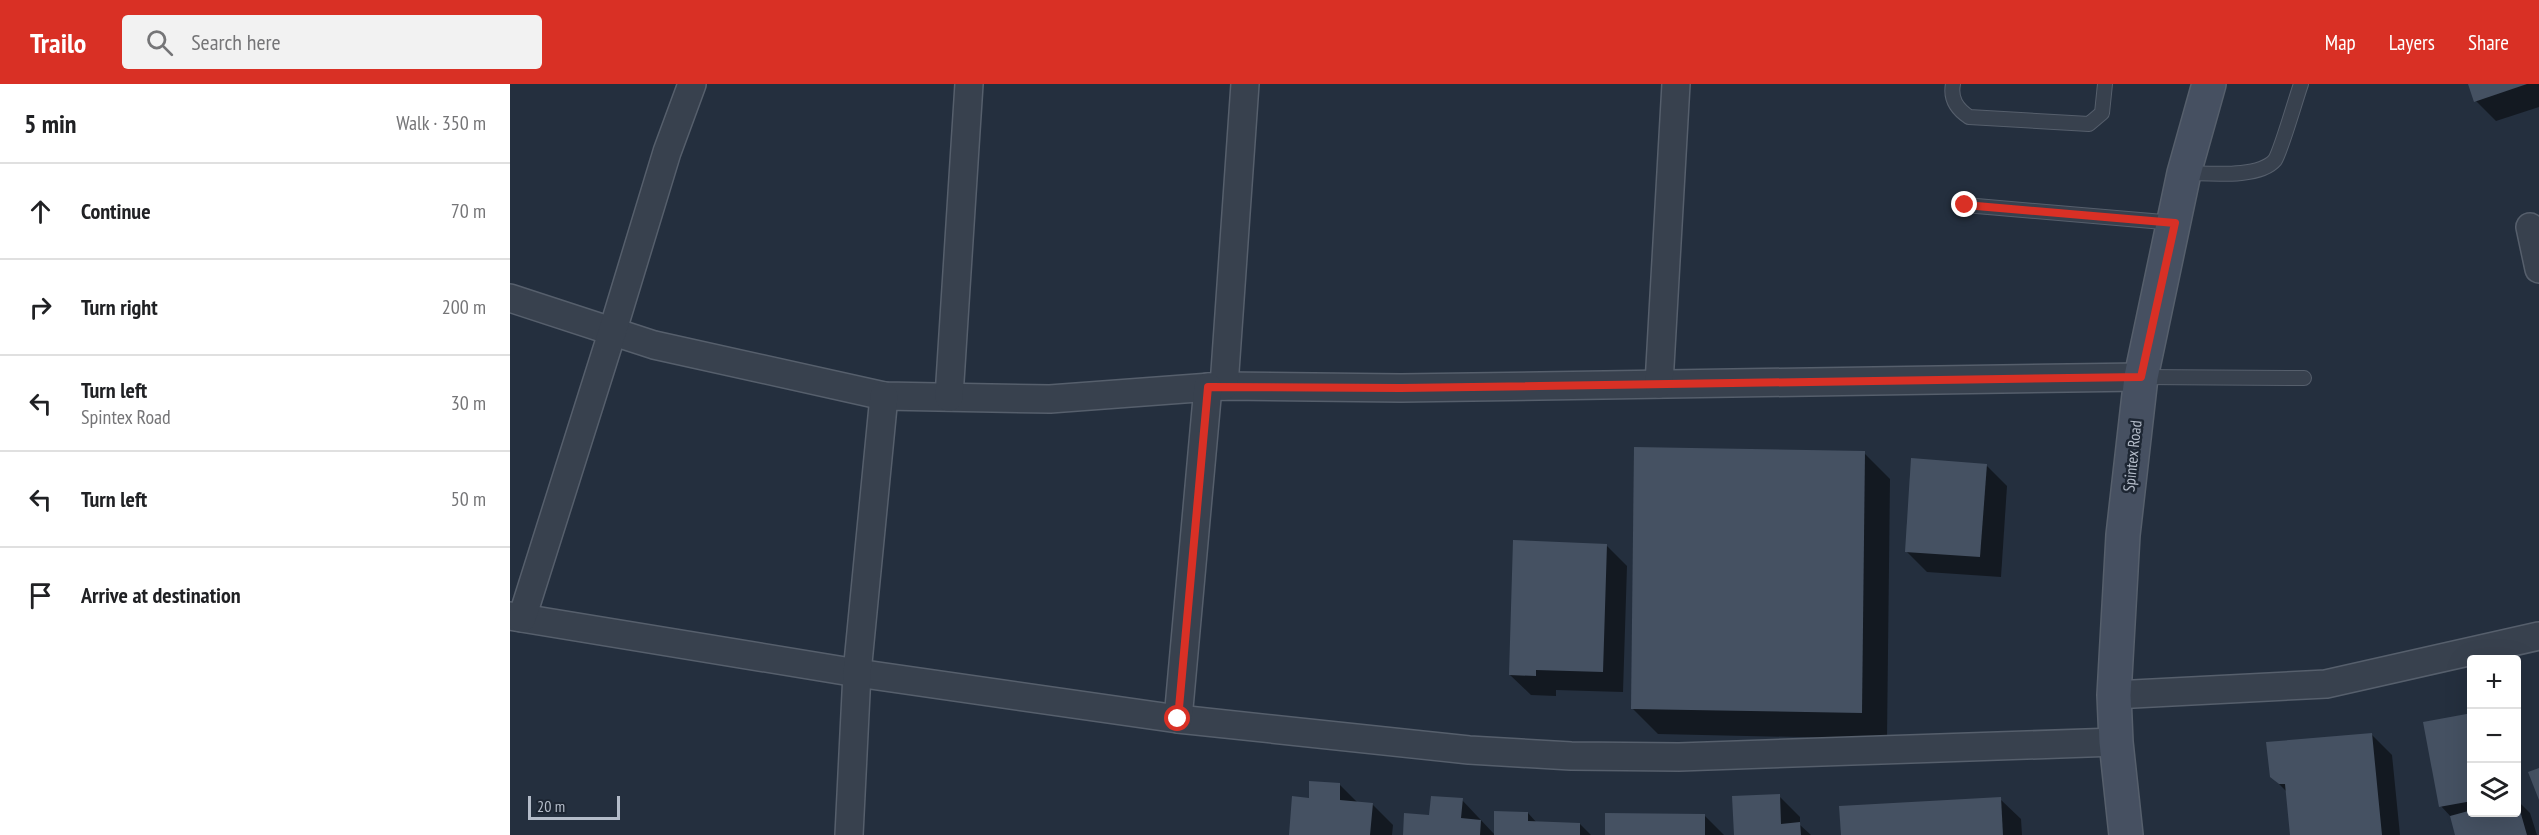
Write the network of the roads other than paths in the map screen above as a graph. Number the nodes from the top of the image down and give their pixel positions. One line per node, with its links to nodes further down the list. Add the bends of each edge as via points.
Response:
1 (692, 84): 15 (street, via 667,152)
2 (969, 84): 21 (street)
3 (1245, 84): 19 (street)
4 (1676, 84): 18 (street)
5 (1953, 84): 6 (lane, via 1951,92 1957,108 1969,117 2089,124 2102,113)
6 (2105, 84)
7 (2209, 84): 9 (main road, Spintex Road)
8 (2301, 84): 9 (lane, via 2275,159 2261,169 2243,173)
9 (2184, 173): 11 (main road, Spintex Road)
10 (1965, 205): 11 (lane)
11 (2175, 223): 16 (main road, Spintex Road)
12 (2530, 227): 13 (street)
13 (2539, 268)
14 (510, 298): 15 (street)
15 (612, 333): 20 (street); 22 (street)
16 (2141, 377): 17 (lane); 18 (street); 25 (main road, Spintex Road, via 2123,535)
17 (2304, 378)
18 (1659, 384): 19 (street)
19 (1216, 387): 21 (street, via 1050,399); 26 (street)
20 (884, 396): 21 (street); 24 (street)
21 (949, 397)
22 (516, 617): 24 (street)
23 (2539, 636): 25 (street, via 2326,684)
24 (856, 673): 26 (street); 28 (street)
25 (2114, 695): 27 (main road, Spintex Road)
26 (1178, 719): 27 (street, via 1469,750 1582,756 1679,758)
27 (2116, 742): 29 (main road, Spintex Road)
28 (849, 835)
29 (2126, 835)

